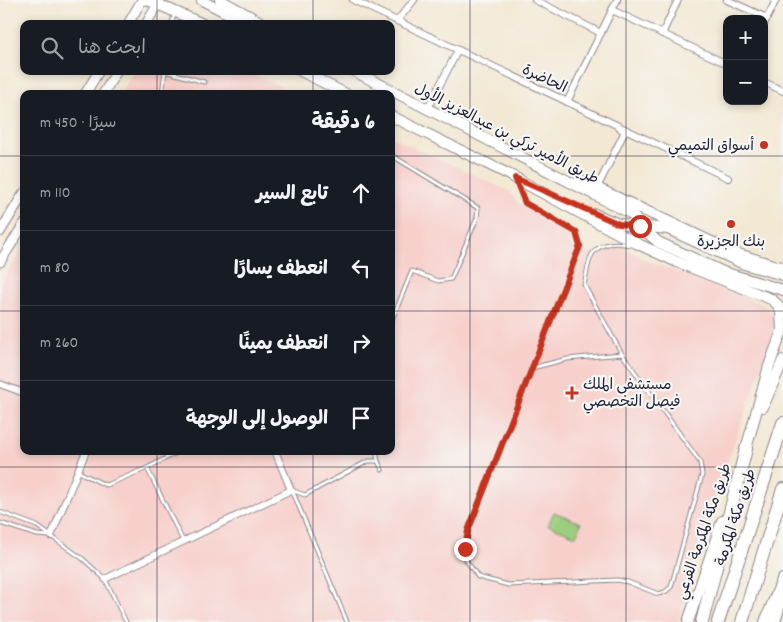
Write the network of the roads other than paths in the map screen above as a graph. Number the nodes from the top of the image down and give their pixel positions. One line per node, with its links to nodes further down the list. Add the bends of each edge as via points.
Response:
1 (142, 0): 16 (street)
2 (201, 0): 20 (street)
3 (220, 0): 21 (main road)
4 (353, 0): 22 (street, الحاضرة)
5 (414, 0): 23 (street)
6 (535, 0): 24 (street)
7 (617, 0): 12 (street)
8 (678, 0): 25 (street)
9 (727, 0): 14 (street)
10 (776, 0): 15 (street)
11 (155, 1): 13 (main road); 17 (street)
12 (612, 10): 24 (street); 25 (street)
13 (174, 11): 18 (lane); 19 (main road)
14 (755, 15)
15 (768, 17)
16 (130, 20)
17 (148, 20)
18 (173, 20)
19 (194, 20)
20 (240, 20)
21 (257, 20)
22 (393, 20)
23 (397, 22): 26 (street, الحاضرة)
24 (601, 33): 43 (street)
25 (662, 34): 27 (street)
26 (458, 50): 43 (street, الحاضرة); 44 (street)
27 (723, 62)
28 (97, 75): 36 (street)
29 (115, 75): 37 (street)
30 (164, 75): 38 (lane)
31 (179, 75): 34 (lane)
32 (309, 75): 39 (main road)
33 (362, 75): 40 (main road, طريق الأمير تركي بن عبدالعزيز الأول)
34 (204, 82)
35 (768, 84): 41 (street)
36 (87, 90)
37 (105, 90)
38 (163, 90)
39 (338, 90)
40 (392, 90)
41 (783, 91)
42 (395, 92): 44 (main road, طريق الأمير تركي بن عبدالعزيز الأول)
43 (567, 102): 49 (street, الحاضرة); 50 (street, via 625,131)
44 (428, 108): 46 (main road, طريق الأمير تركي بن عبدالعزيز الأول)
45 (395, 118): 48 (main road)
46 (512, 152): 50 (main road); 52 (main road, طريق الأمير تركي بن عبدالعزيز الأول, via 632,214)
47 (395, 157): 60 (lane, via 478,208 477,218 451,278 438,281 412,271)
48 (515, 178): 52 (main road, via 619,224); 56 (main road); 64 (lane, via 525,203 576,232 580,246)
49 (728, 178)
50 (597, 188): 57 (main road, via 735,253)
51 (20, 200): 54 (street)
52 (640, 226): 58 (main road, via 668,230 744,264); 59 (main road, طريق الأمير تركي بن عبدالعزيز الأول, via 658,242 723,272)
53 (20, 230): 55 (street)
54 (0, 232)
55 (0, 262)
56 (677, 262): 62 (lane, via 616,242 606,243 592,254 584,285); 68 (main road, via 771,299 781,312 782,331)
57 (783, 267)
58 (783, 276)
59 (783, 290)
60 (395, 312)
61 (783, 342): 68 (main road)
62 (622, 354): 64 (lane, via 567,359); 64 (lane, via 700,462 702,475 671,587 658,594 616,580 508,585 478,577 466,560 468,531)
63 (783, 360): 68 (main road)
64 (532, 369)
65 (0, 384): 66 (street)
66 (20, 392)
67 (783, 423): 90 (highway, طريق مكة المكرمة)
68 (746, 449): 88 (main road, طريق مكة المكرمة الفرعي); 89 (highway)
69 (85, 455): 76 (street)
70 (172, 455): 74 (lane)
71 (277, 455): 77 (street)
72 (377, 455): 73 (lane)
73 (378, 461): 75 (lane); 77 (lane, via 368,461 305,495)
74 (147, 468): 76 (lane, via 107,485); 82 (lane)
75 (382, 470)
76 (79, 472): 81 (street)
77 (291, 490): 82 (street); 87 (lane)
78 (783, 490): 91 (highway)
79 (0, 512): 81 (lane, via 37,526)
80 (0, 522): 81 (lane, via 37,535)
81 (50, 536): 83 (lane)
82 (183, 542): 83 (street)
83 (105, 579): 86 (lane)
84 (783, 580): 92 (highway)
85 (783, 593): 93 (main road)
86 (126, 622)
87 (347, 622)
88 (688, 622)
89 (702, 622)
90 (718, 622)
91 (742, 622)
92 (766, 622)
93 (775, 622)

